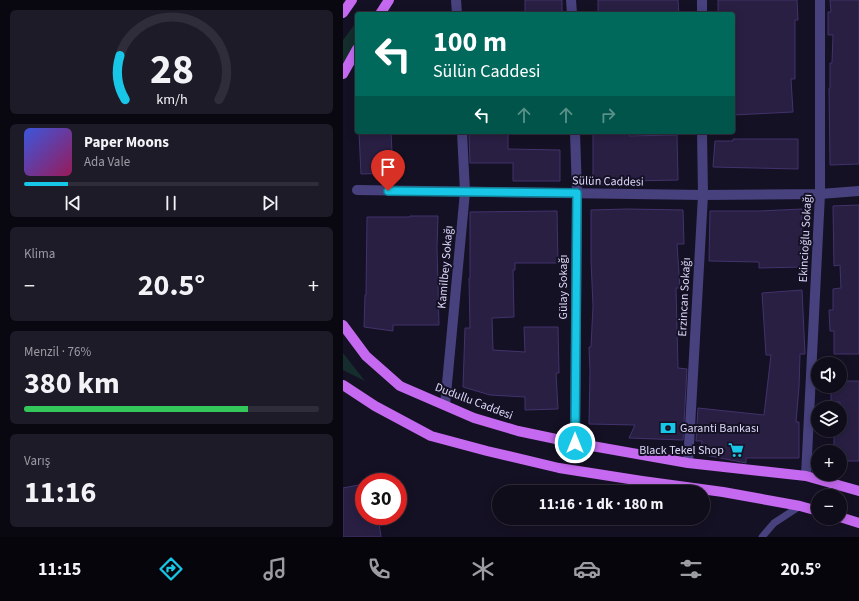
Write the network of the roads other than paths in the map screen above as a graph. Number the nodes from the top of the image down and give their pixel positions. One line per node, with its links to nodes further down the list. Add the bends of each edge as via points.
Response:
1 (353, 0): 11 (main road)
2 (389, 0): 7 (main road)
3 (456, 0): 8 (street)
4 (571, 0): 9 (street)
5 (702, 0): 10 (street)
6 (820, 0): 21 (street, Ekincioğlu Sokağı)
7 (380, 12)
8 (457, 12)
9 (572, 12)
10 (702, 12)
11 (343, 13)
12 (355, 53): 13 (main road)
13 (343, 74)
14 (462, 134): 19 (street, Kamilbey Sokağı)
15 (575, 134): 20 (street, Gülay Sokağı)
16 (703, 134): 22 (street, Erzincan Sokağı)
17 (357, 190): 19 (street, Sülün Caddesi)
18 (859, 191): 21 (street, Sülün Caddesi)
19 (465, 192): 20 (street, Sülün Caddesi); 25 (street, Kamilbey Sokağı)
20 (577, 193): 22 (street, Sülün Caddesi); 26 (street, Gülay Sokağı)
21 (820, 194): 22 (street, Sülün Caddesi); 28 (street, Ekincioğlu Sokağı)
22 (703, 195): 27 (street, Erzincan Sokağı)
23 (343, 325): 25 (main road, Dudullu Caddesi, via 366,356 400,386)
24 (343, 385): 30 (main road, via 375,406 431,436 487,451 559,468)
25 (445, 405): 26 (main road, Dudullu Caddesi, via 474,418 518,431)
26 (575, 443): 27 (main road, Dudullu Caddesi)
27 (688, 462): 28 (main road, Dudullu Caddesi)
28 (806, 476): 29 (main road, Dudullu Caddesi)
29 (859, 492)
30 (800, 506): 31 (main road); 34 (lane, via 774,523)
31 (811, 509)
32 (847, 519): 33 (main road)
33 (859, 523)
34 (762, 537)

